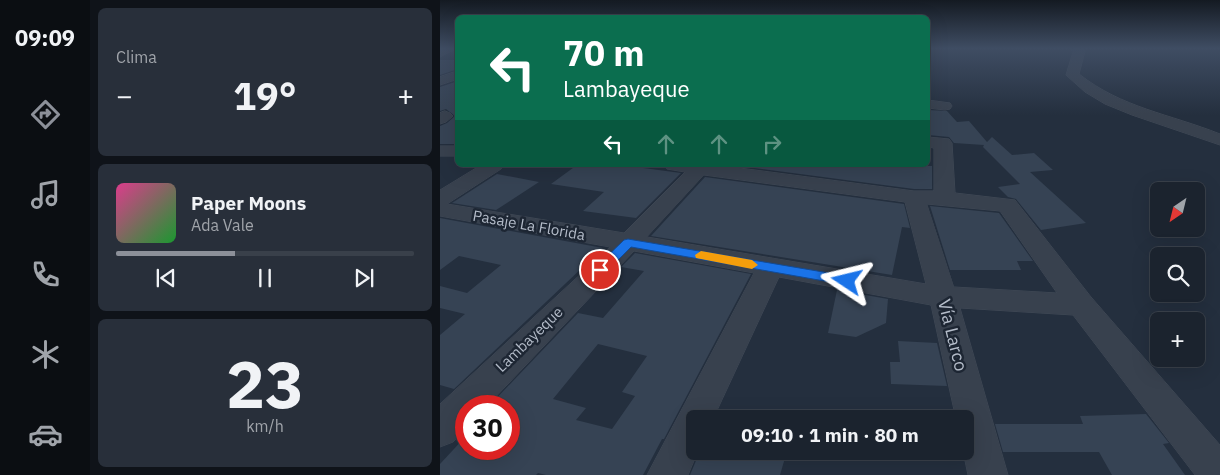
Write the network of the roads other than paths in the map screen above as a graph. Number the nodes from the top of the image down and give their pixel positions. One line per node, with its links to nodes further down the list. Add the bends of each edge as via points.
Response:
1 (1073, 70): 6 (street, via 1072,75 1110,101)
2 (455, 76): 3 (street)
3 (440, 81)
4 (930, 104): 5 (street)
5 (945, 106)
6 (1220, 140)
7 (930, 142): 16 (street, via 943,143)
8 (440, 151): 9 (street)
9 (455, 151)
10 (491, 167): 17 (street)
11 (691, 167): 19 (street, Lambayeque)
12 (699, 167): 14 (street)
13 (826, 167): 14 (street)
14 (818, 183): 15 (street)
15 (914, 197): 16 (street); 21 (street, Vía Larco)
16 (945, 198): 22 (street, via 1007,205)
17 (440, 199)
18 (440, 209): 19 (street, Pasaje La Florida)
19 (628, 242): 20 (street, Pasaje La Florida); 24 (street, Lambayeque)
20 (770, 268): 21 (street, Pasaje La Florida); 23 (street)
21 (943, 297): 22 (street, Pasaje La Florida); 27 (street, Vía Larco)
22 (1081, 305): 28 (street)
23 (699, 410)
24 (440, 429)
25 (686, 437): 26 (street)
26 (667, 475)
27 (988, 475)
28 (1220, 475)

